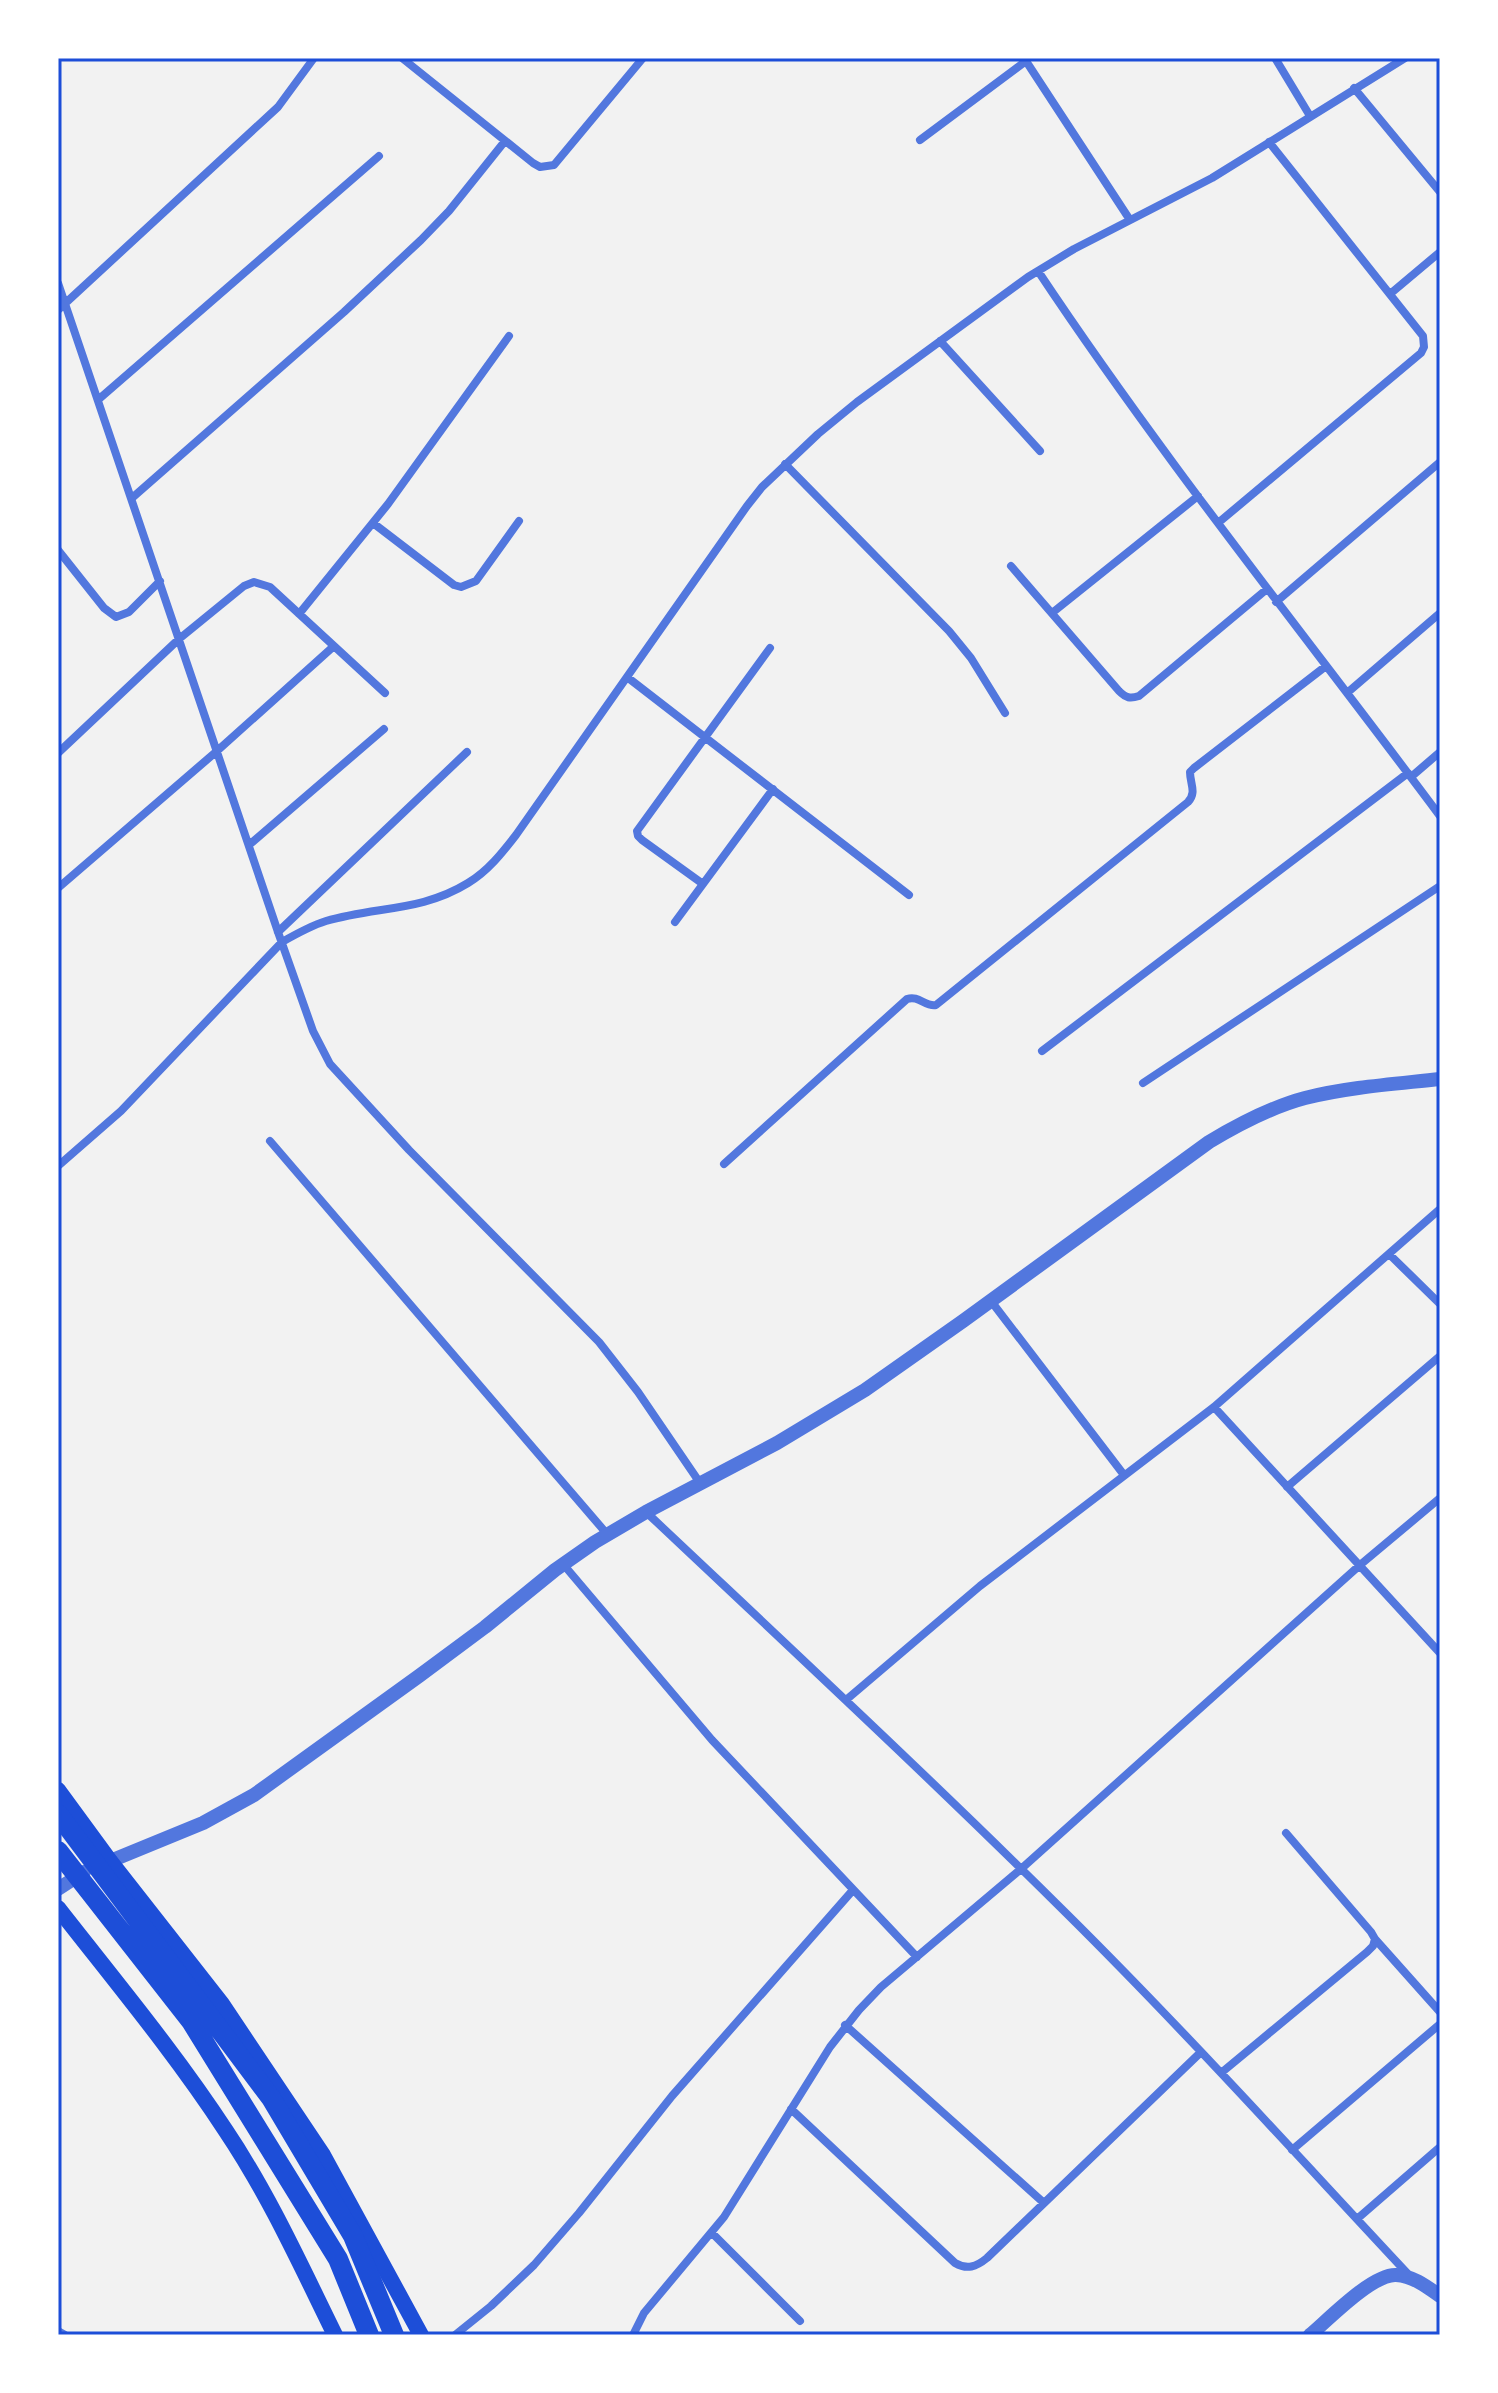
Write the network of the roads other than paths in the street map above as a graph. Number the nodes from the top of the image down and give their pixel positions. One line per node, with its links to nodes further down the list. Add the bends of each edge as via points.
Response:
1 (314, 58): 19 (street, via 278,107)
2 (402, 58): 10 (street)
3 (643, 58): 10 (street, via 554,165 540,167)
4 (1275, 58): 8 (street)
5 (1400, 59): 7 (street)
6 (1025, 60): 9 (street); 14 (street)
7 (1354, 88): 8 (street); 13 (street)
8 (1310, 116): 11 (street)
9 (920, 140)
10 (505, 141): 27 (street, via 421,240)
11 (1269, 142): 14 (street); 18 (street)
12 (379, 156): 22 (street)
13 (1440, 192)
14 (1130, 220): 16 (street)
15 (1440, 252): 18 (street)
16 (1038, 271): 21 (street); 26 (street)
17 (58, 283): 19 (street)
18 (1390, 294): 30 (street, via 1423,336 1421,353)
19 (62, 307): 22 (street)
20 (509, 336): 29 (street)
21 (940, 341): 23 (street); 25 (street)
22 (99, 399): 27 (street)
23 (1040, 451)
24 (1440, 462): 35 (street)
25 (785, 464): 43 (street, via 747,506); 46 (street, via 949,631)
26 (1198, 496): 30 (street); 36 (street)
27 (132, 498): 33 (street)
28 (519, 521): 29 (street, via 476,581 461,587)
29 (373, 523): 38 (street)
30 (1218, 523): 34 (street)
31 (58, 550): 33 (street, via 116,617 129,612)
32 (1011, 566): 36 (street)
33 (160, 581): 39 (street)
34 (1267, 589): 35 (street); 36 (street, via 1132,698 1119,691)
35 (1276, 602): 42 (street)
36 (1052, 613)
37 (1440, 613): 45 (street)
38 (299, 614): 39 (street, via 270,587 254,582); 40 (street)
39 (179, 639): 49 (street); 52 (street)
40 (334, 646): 44 (street); 49 (street)
41 (770, 648): 48 (street)
42 (1326, 666): 45 (street); 68 (street, via 1194,768 1193,797 1188,802 936,1005 907,999)
43 (627, 677): 48 (street); 63 (street, via 516,835 471,882 421,905 327,921)
44 (385, 693)
45 (1347, 693): 53 (street)
46 (1005, 713)
47 (384, 729): 56 (street)
48 (705, 737): 54 (street); 57 (street, via 637,831)
49 (217, 751): 56 (street); 59 (street)
50 (467, 752): 62 (street)
51 (1440, 752): 53 (street)
52 (58, 753)
53 (1409, 775): 55 (street); 64 (street)
54 (773, 789): 57 (street); 60 (street)
55 (1440, 816)
56 (249, 845): 62 (street)
57 (703, 884): 61 (street)
58 (1440, 886): 66 (street)
59 (58, 888)
60 (909, 895)
61 (675, 922)
62 (278, 932): 63 (street)
63 (282, 942): 69 (street, via 121,1111); 77 (street, via 330,1064 599,1342)
64 (1042, 1051)
65 (1440, 1079): 72 (street, via 1304,1098 1240,1124)
66 (1143, 1083)
67 (270, 1141): 81 (street)
68 (724, 1164)
69 (58, 1166)
70 (1440, 1209): 71 (street)
71 (1389, 1254): 73 (street); 75 (street)
72 (991, 1301): 76 (street); 77 (street, via 823,1417)
73 (1440, 1304)
74 (1440, 1356): 78 (street)
75 (1214, 1407): 76 (street); 78 (street)
76 (1124, 1475): 85 (street, via 980,1586)
77 (700, 1483): 80 (street)
78 (1287, 1487): 83 (street)
79 (1440, 1498): 83 (street)
80 (646, 1512): 81 (street); 85 (street)
81 (607, 1534): 82 (street)
82 (563, 1564): 90 (street, via 254,1795 203,1823); 94 (street, via 712,1740)
83 (1360, 1565): 84 (street); 91 (street)
84 (1440, 1653)
85 (846, 1700): 91 (street)
86 (58, 1790): 90 (main road)
87 (58, 1814): 90 (main road)
88 (1286, 1833): 96 (street)
89 (58, 1851): 92 (main road)
90 (103, 1864): 92 (street); 116 (main road, via 271,2098 353,2236); 117 (main road, via 222,2004 323,2155)
91 (1021, 1869): 97 (street); 101 (street)
92 (77, 1875): 93 (street); 115 (main road, via 191,2021 338,2259)
93 (58, 1889)
94 (853, 1890): 97 (street); 118 (street, via 672,2096 534,2265)
95 (58, 1908): 114 (main road, via 226,2131)
96 (1375, 1939): 98 (street); 102 (street, via 1367,1952)
97 (917, 1957): 100 (street)
98 (1440, 2012)
99 (1440, 2024): 105 (street)
100 (845, 2025): 103 (street); 106 (street)
101 (1201, 2052): 102 (street); 106 (street)
102 (1221, 2073): 105 (street)
103 (791, 2109): 106 (street, via 962,2268 978,2266); 108 (street)
104 (1440, 2147): 107 (street)
105 (1292, 2150): 107 (street)
106 (1044, 2203)
107 (1357, 2219): 109 (street)
108 (712, 2233): 111 (street); 119 (street, via 644,2313)
109 (1411, 2278): 110 (street); 120 (street, via 1392,2275 1375,2281)
110 (1440, 2296)
111 (800, 2321)
112 (58, 2331): 113 (street)
113 (65, 2335)
114 (335, 2335)
115 (369, 2335)
116 (394, 2335)
117 (421, 2335)
118 (455, 2335)
119 (633, 2335)
120 (1310, 2335)

